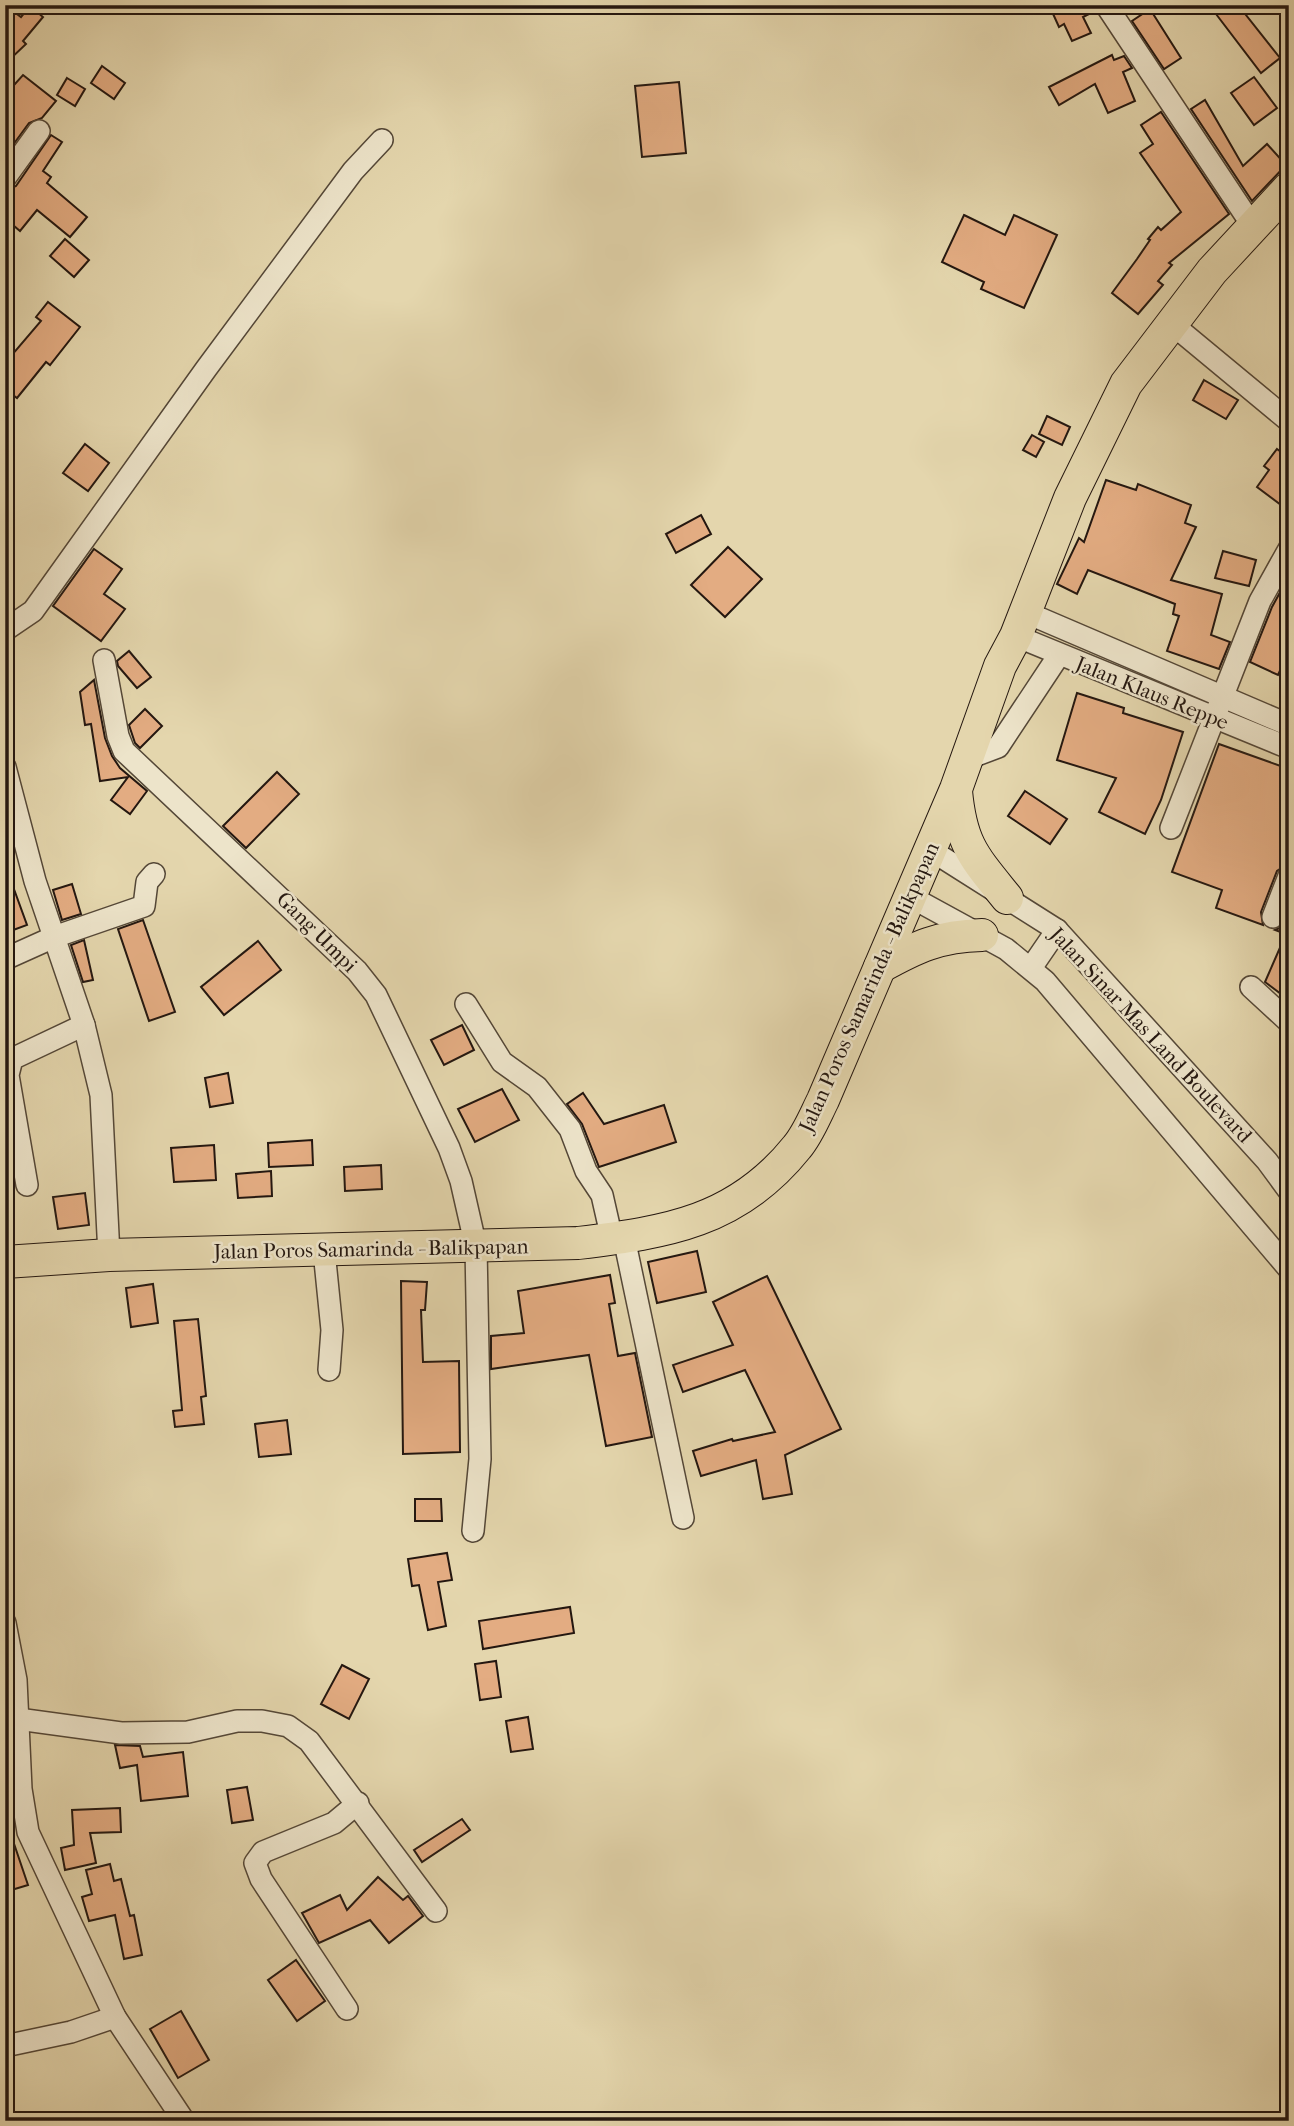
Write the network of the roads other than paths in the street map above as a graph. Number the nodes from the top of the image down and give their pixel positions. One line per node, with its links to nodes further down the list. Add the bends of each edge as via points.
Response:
1 (1106, 5): 6 (street)
2 (39, 131): 4 (street)
3 (382, 140): 11 (street, via 353,171 222,346 33,611)
4 (5, 178)
5 (1289, 188): 6 (highway, Jalan Poros Samarinda - Balikpapan)
6 (1252, 225): 7 (highway, Jalan Poros Samarinda - Balikpapan)
7 (1172, 324): 8 (street); 10 (highway, Jalan Poros Samarinda - Balikpapan, via 1126,384 1070,498)
8 (1289, 421)
9 (1287, 554): 15 (street, via 1260,601)
10 (1021, 624): 12 (street, Jalan Klaus Reppe); 13 (street, Jalan Klaus Reppe); 19 (highway, Jalan Poros Samarinda - Balikpapan, via 1000,666)
11 (5, 631)
12 (1078, 635): 13 (street); 15 (street, Jalan Klaus Reppe)
13 (1063, 657): 16 (street, Jalan Klaus Reppe); 19 (street, via 998,747)
14 (104, 660): 42 (street, Gang Umpi, via 118,736 132,761 268,884 376,995 449,1148)
15 (1222, 696): 16 (street); 17 (street, Jalan Klaus Reppe)
16 (1213, 718): 18 (street, Jalan Klaus Reppe); 22 (street)
17 (1289, 725)
18 (1289, 748)
19 (966, 759): 21 (highway, Jalan Poros Samarinda - Balikpapan)
20 (5, 767): 31 (street)
21 (956, 789): 23 (highway, Jalan Poros Samarinda - Balikpapan); 27 (highway, via 959,826 968,848)
22 (1171, 828)
23 (929, 849): 26 (highway, Jalan Poros Samarinda - Balikpapan); 27 (street, Jalan Sinar Mas Land Boulevard)
24 (154, 874): 31 (street, via 147,882 144,906)
25 (1289, 876): 28 (street)
26 (909, 896): 30 (street, Jalan Sinar Mas Land Boulevard); 33 (highway, Jalan Poros Samarinda - Balikpapan)
27 (1007, 898): 29 (street, Jalan Sinar Mas Land Boulevard)
28 (1273, 917)
29 (1057, 930): 34 (street); 40 (street, Jalan Sinar Mas Land Boulevard)
30 (982, 935): 33 (highway, via 923,944); 34 (street, Jalan Sinar Mas Land Boulevard)
31 (54, 937): 32 (street); 38 (street)
32 (5, 959)
33 (880, 967): 41 (highway, Jalan Poros Samarinda - Balikpapan, via 823,1100 799,1145 776,1170 733,1206 711,1217)
34 (1031, 968): 46 (street, Jalan Sinar Mas Land Boulevard, via 1115,1059)
35 (1251, 986): 37 (street)
36 (466, 1004): 41 (street, via 502,1062 537,1087 570,1129)
37 (1289, 1022)
38 (85, 1025): 39 (street, via 8,1064); 44 (street, via 101,1095)
39 (27, 1185)
40 (1289, 1191)
41 (618, 1239): 42 (highway, Jalan Poros Samarinda - Balikpapan); 48 (street)
42 (476, 1247): 43 (highway, Jalan Poros Samarinda - Balikpapan); 49 (street, Gang Umpi, via 480,1459)
43 (324, 1251): 44 (highway, Jalan Poros Samarinda - Balikpapan); 47 (street, via 332,1329)
44 (109, 1255): 45 (highway, Jalan Poros Samarinda - Balikpapan)
45 (5, 1262)
46 (1289, 1269)
47 (329, 1370)
48 (683, 1518)
49 (473, 1531)
50 (5, 1623): 51 (street)
51 (18, 1719): 52 (street, via 121,1733 188,1732 237,1721 288,1726 309,1741); 55 (street, via 28,1832)
52 (358, 1804): 53 (street); 54 (street, via 334,1823 263,1852 255,1863)
53 (436, 1911)
54 (347, 2009)
55 (115, 2017): 56 (street); 57 (street)
56 (5, 2046)
57 (184, 2121)

